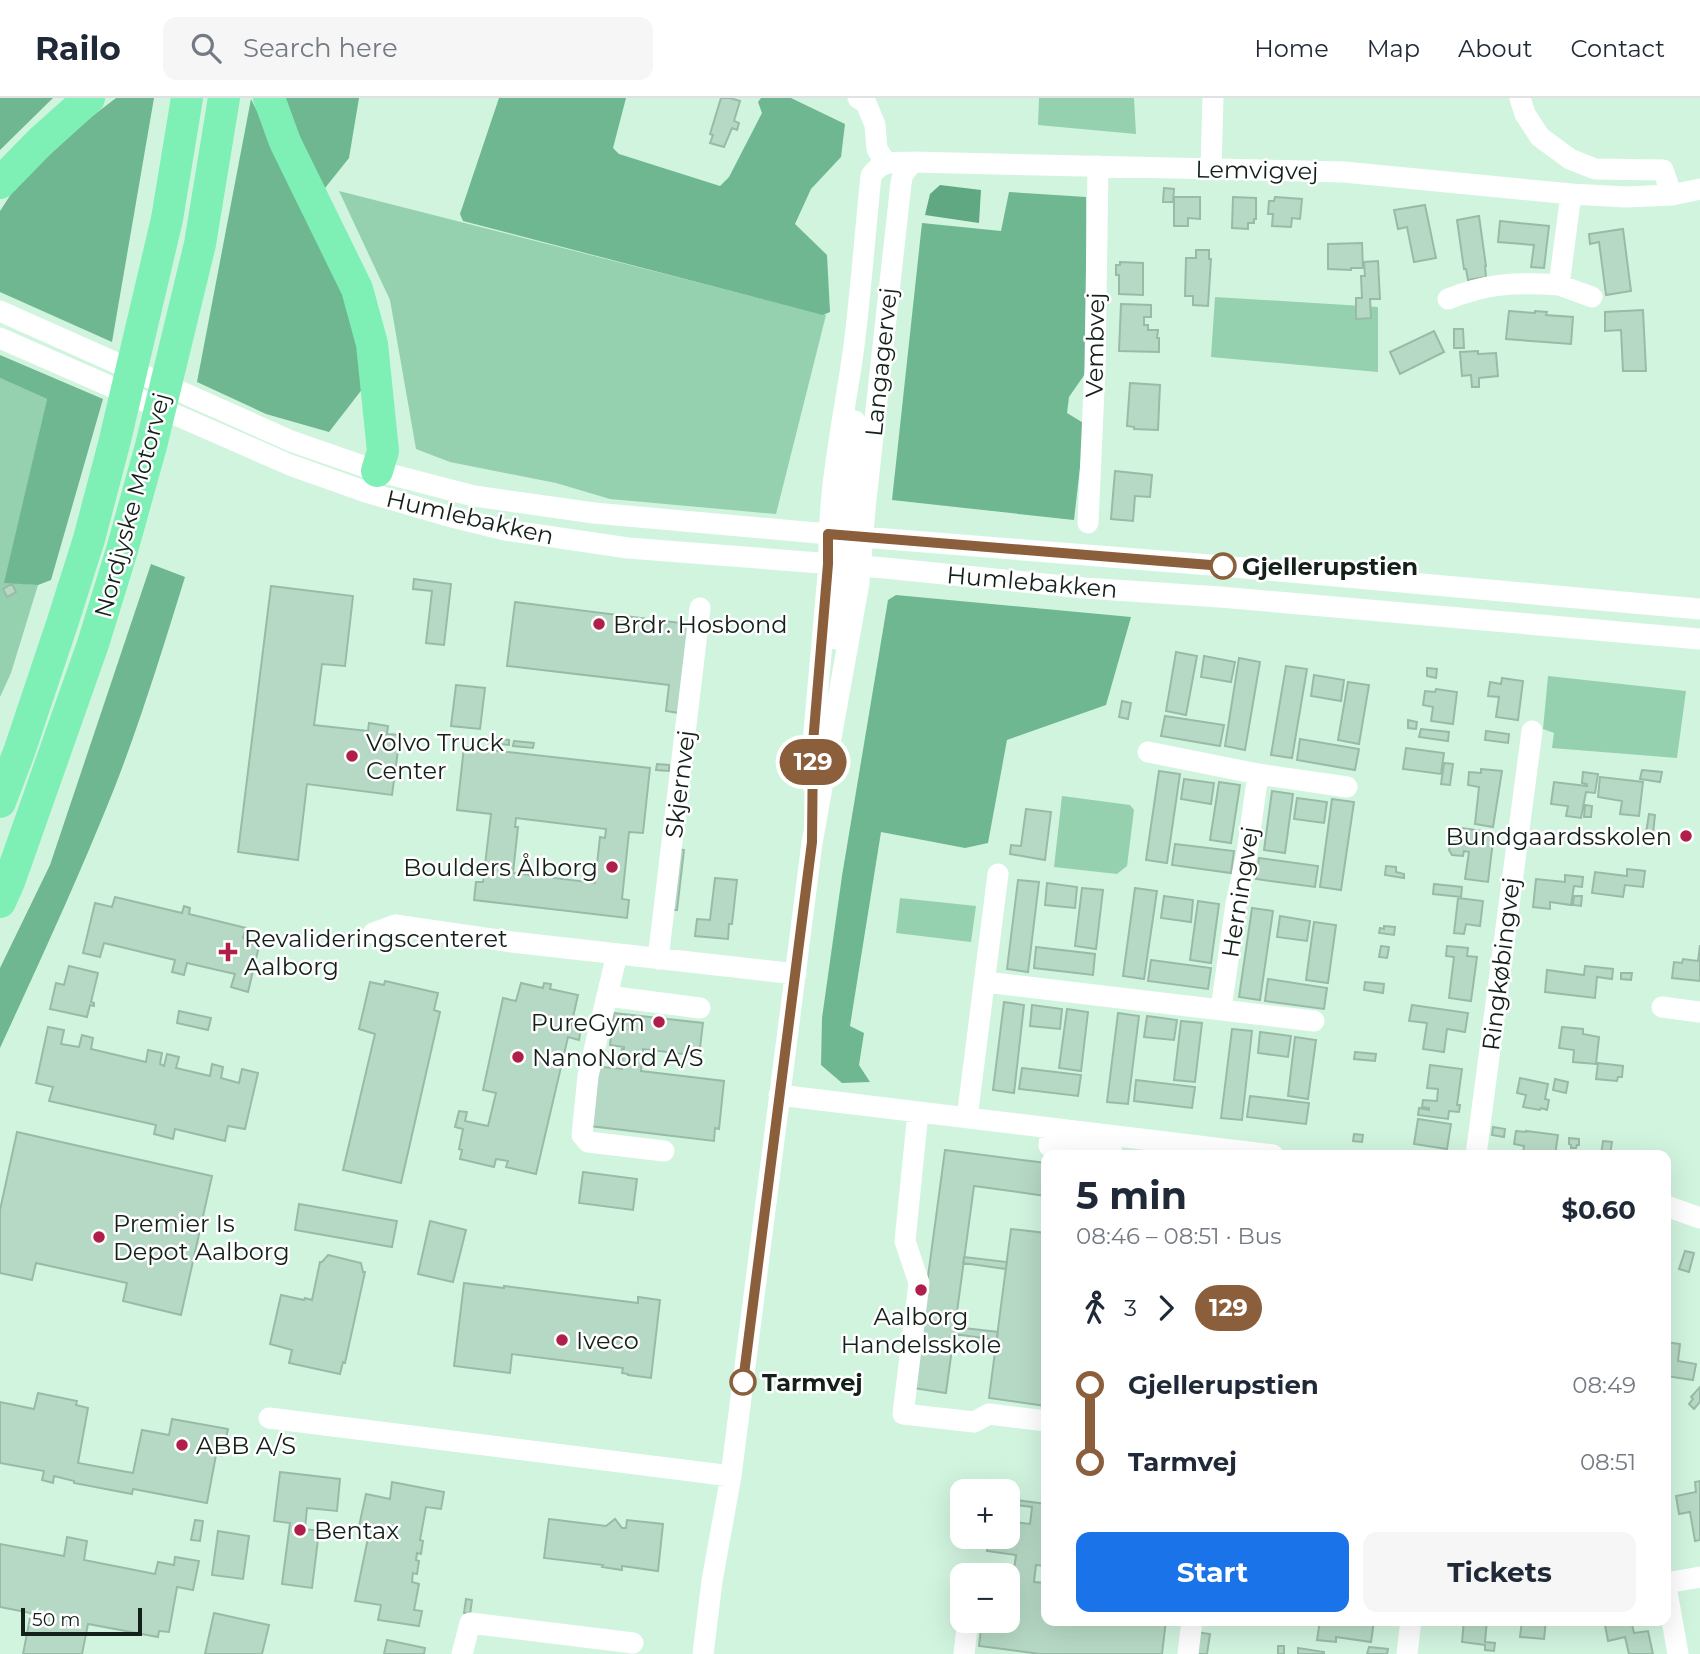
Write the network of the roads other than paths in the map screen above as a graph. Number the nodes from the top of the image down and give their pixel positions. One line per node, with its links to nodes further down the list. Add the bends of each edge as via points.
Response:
1 (89, 98): 12 (highway)
2 (187, 98): 32 (highway, Nordjyske Motorvej, via 167,219 89,539)
3 (224, 98): 35 (highway, Nordjyske Motorvej, via 200,244 151,446 89,656)
4 (269, 98): 21 (highway, via 365,314 383,451)
5 (858, 98): 9 (street, via 866,103 875,125 877,149)
6 (1213, 98): 11 (street)
7 (1520, 98): 15 (street, via 1540,136 1570,159 1595,169 1663,170)
8 (913, 162): 9 (street, Lemvigvej); 10 (street, Lemvigvej); 23 (street, Langagervej, via 901,183)
9 (886, 163): 23 (street, Langagervej, via 871,176 854,346 859,380)
10 (1098, 166): 11 (street, Lemvigvej); 22 (street, Vembvej)
11 (1211, 169): 14 (street, Lemvigvej, via 1344,172)
12 (0, 183)
13 (1700, 190): 15 (street, Lemvigvej)
14 (1571, 194): 15 (street, Lemvigvej); 16 (street)
15 (1672, 195)
16 (1559, 285): 17 (street); 18 (street, via 1495,285)
17 (1592, 297)
18 (1448, 299)
19 (0, 311): 21 (street, Humlebakken, via 291,440)
20 (0, 338): 21 (street, Humlebakken, via 290,465)
21 (373, 482): 23 (street, Humlebakken, via 594,513); 24 (street, Humlebakken, via 448,516 505,530 628,548)
22 (1088, 523)
23 (845, 536): 24 (street, Langagervej); 24 (street); 26 (street, Humlebakken)
24 (844, 565): 27 (street, Humlebakken); 33 (street, Langagervej, via 813,743); 33 (street, Langagervej, via 831,680 834,721)
25 (700, 608): 38 (street, Skjernvej)
26 (1700, 609)
27 (1700, 639)
28 (1532, 731): 52 (street, Ringkøbingvej)
29 (1148, 752): 30 (street)
30 (1258, 774): 31 (street); 44 (street, Herningvej)
31 (1347, 788)
32 (0, 802)
33 (812, 842): 39 (street, Langagervej)
34 (998, 874): 40 (street)
35 (0, 902)
36 (373, 933): 37 (street, via 395,925)
37 (617, 954): 38 (street); 41 (street)
38 (658, 959): 39 (street)
39 (796, 974): 47 (street, Langagervej)
40 (985, 982): 44 (street); 49 (street)
41 (607, 996): 43 (street); 53 (street, via 587,1076 582,1135 588,1142)
42 (1662, 1007): 45 (street)
43 (700, 1008)
44 (1221, 1009): 46 (street)
45 (1700, 1012)
46 (1314, 1021)
47 (779, 1096): 48 (street); 58 (street, Langagervej)
48 (918, 1112): 49 (street); 57 (street, via 905,1241 919,1283 903,1414 974,1422 989,1413)
49 (967, 1118): 50 (street, via 1051,1128)
50 (1114, 1148): 51 (street)
51 (1159, 1150)
52 (1477, 1150)
53 (664, 1151)
54 (1671, 1208): 55 (street)
55 (1700, 1218)
56 (269, 1418): 58 (street)
57 (1041, 1420)
58 (731, 1476): 67 (street, Langagervej); 68 (street, Langagervej)
59 (1700, 1577): 60 (street)
60 (1671, 1583)
61 (1671, 1613): 72 (street)
62 (1191, 1626): 70 (street)
63 (1410, 1626): 71 (street)
64 (966, 1633): 69 (street)
65 (633, 1643): 66 (street, via 470,1623)
66 (461, 1654)
67 (703, 1654)
68 (717, 1654)
69 (964, 1654)
70 (1188, 1654)
71 (1407, 1654)
72 (1678, 1654)

